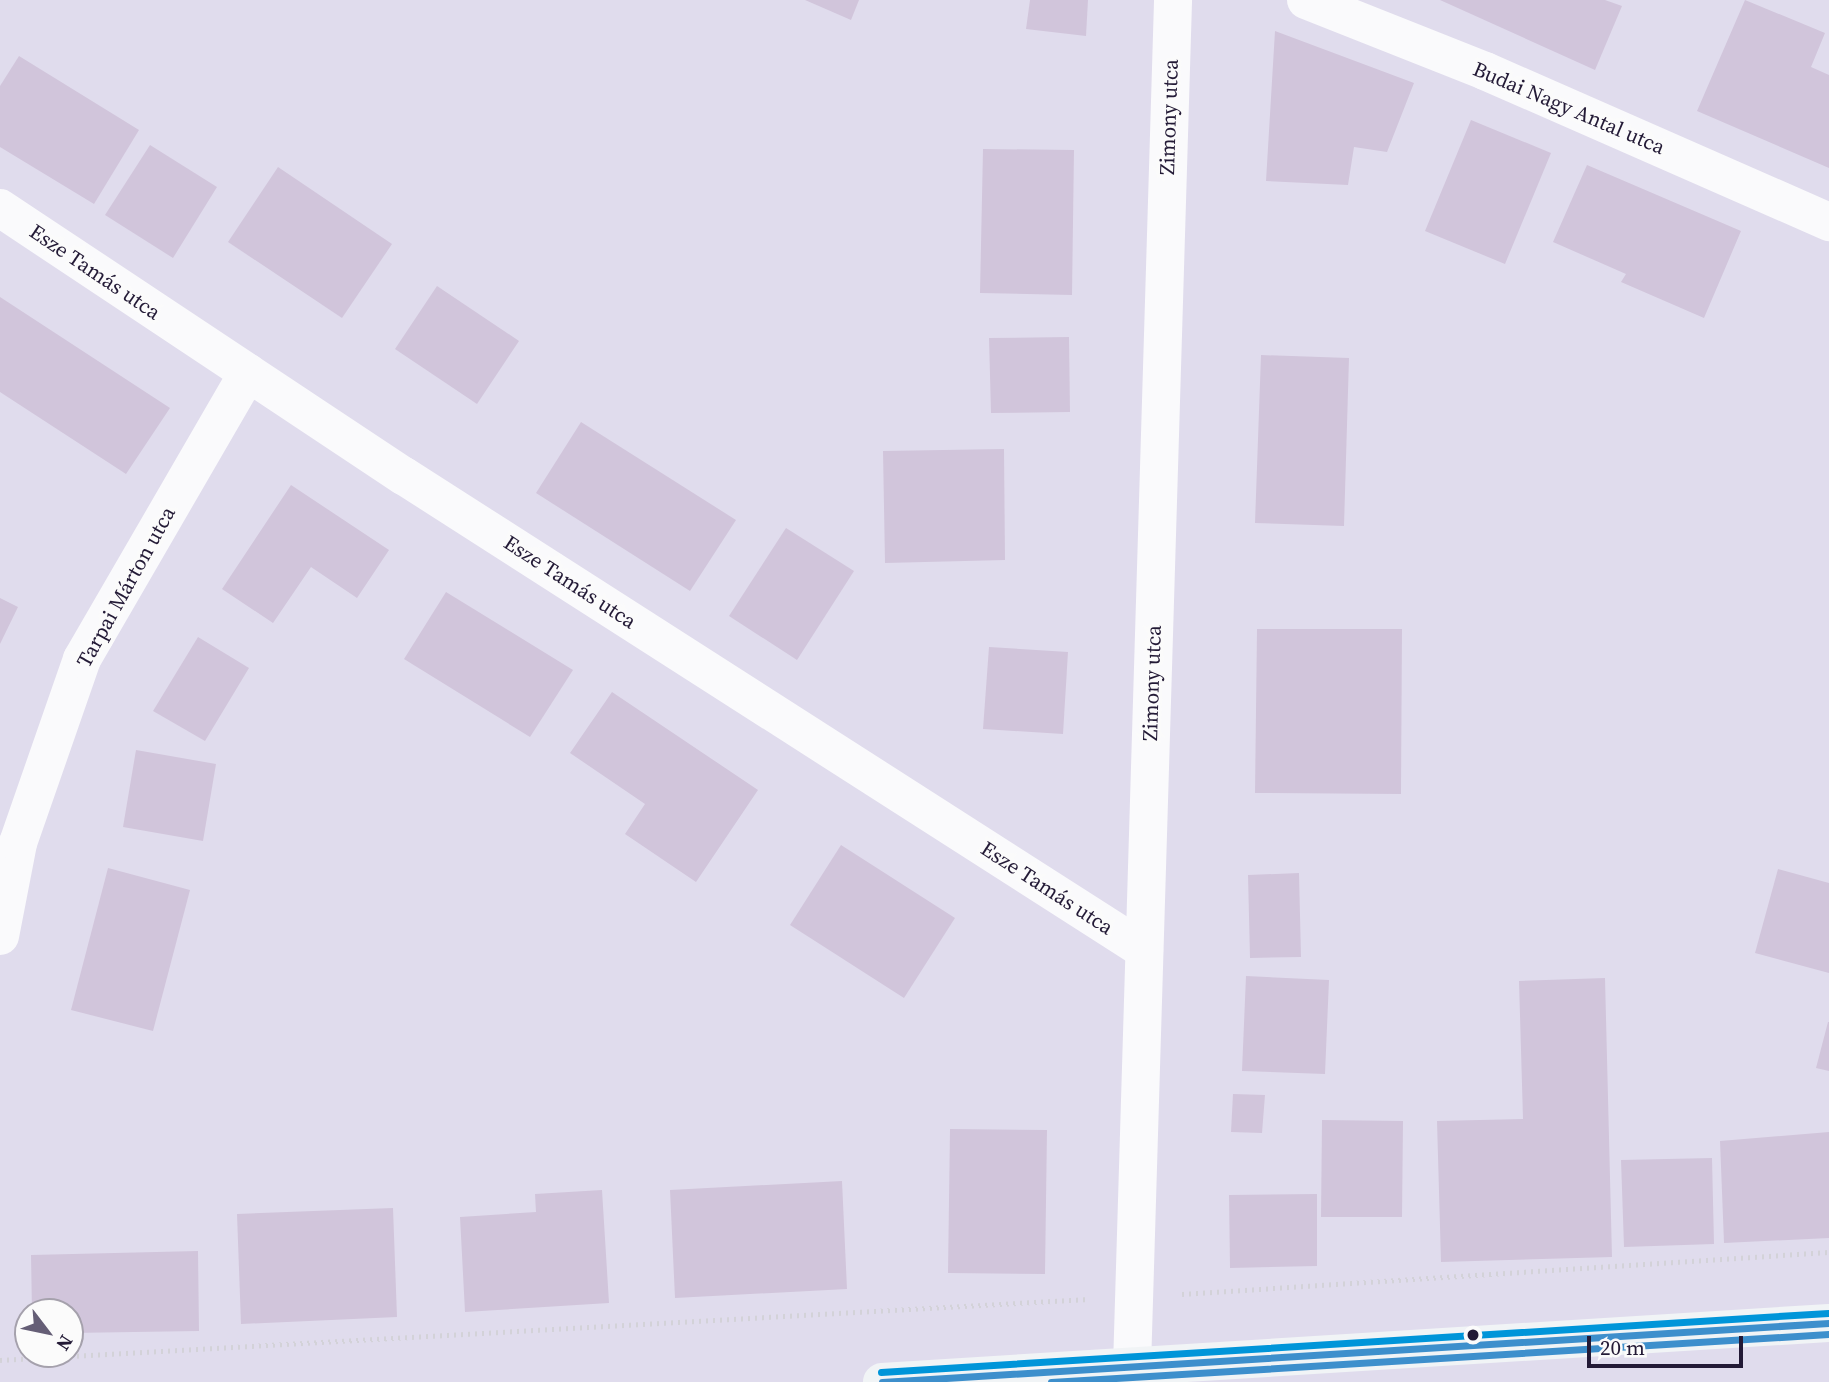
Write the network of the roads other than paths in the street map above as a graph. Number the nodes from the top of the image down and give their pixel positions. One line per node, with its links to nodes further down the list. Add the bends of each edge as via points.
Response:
1 (1173, 0): 7 (street, Zimony utca)
2 (1306, 0): 4 (street, Budai Nagy Antal utca, via 1485,71)
3 (0, 208): 5 (street, Esze Tamás utca)
4 (1829, 222)
5 (248, 373): 6 (street, Tarpai Márton utca, via 82,659 18,843); 7 (street, Esze Tamás utca)
6 (0, 936)
7 (1144, 950): 9 (street, Zimony utca)
8 (1829, 1322): 9 (main road)
9 (1132, 1367): 10 (main road)
10 (882, 1382)

